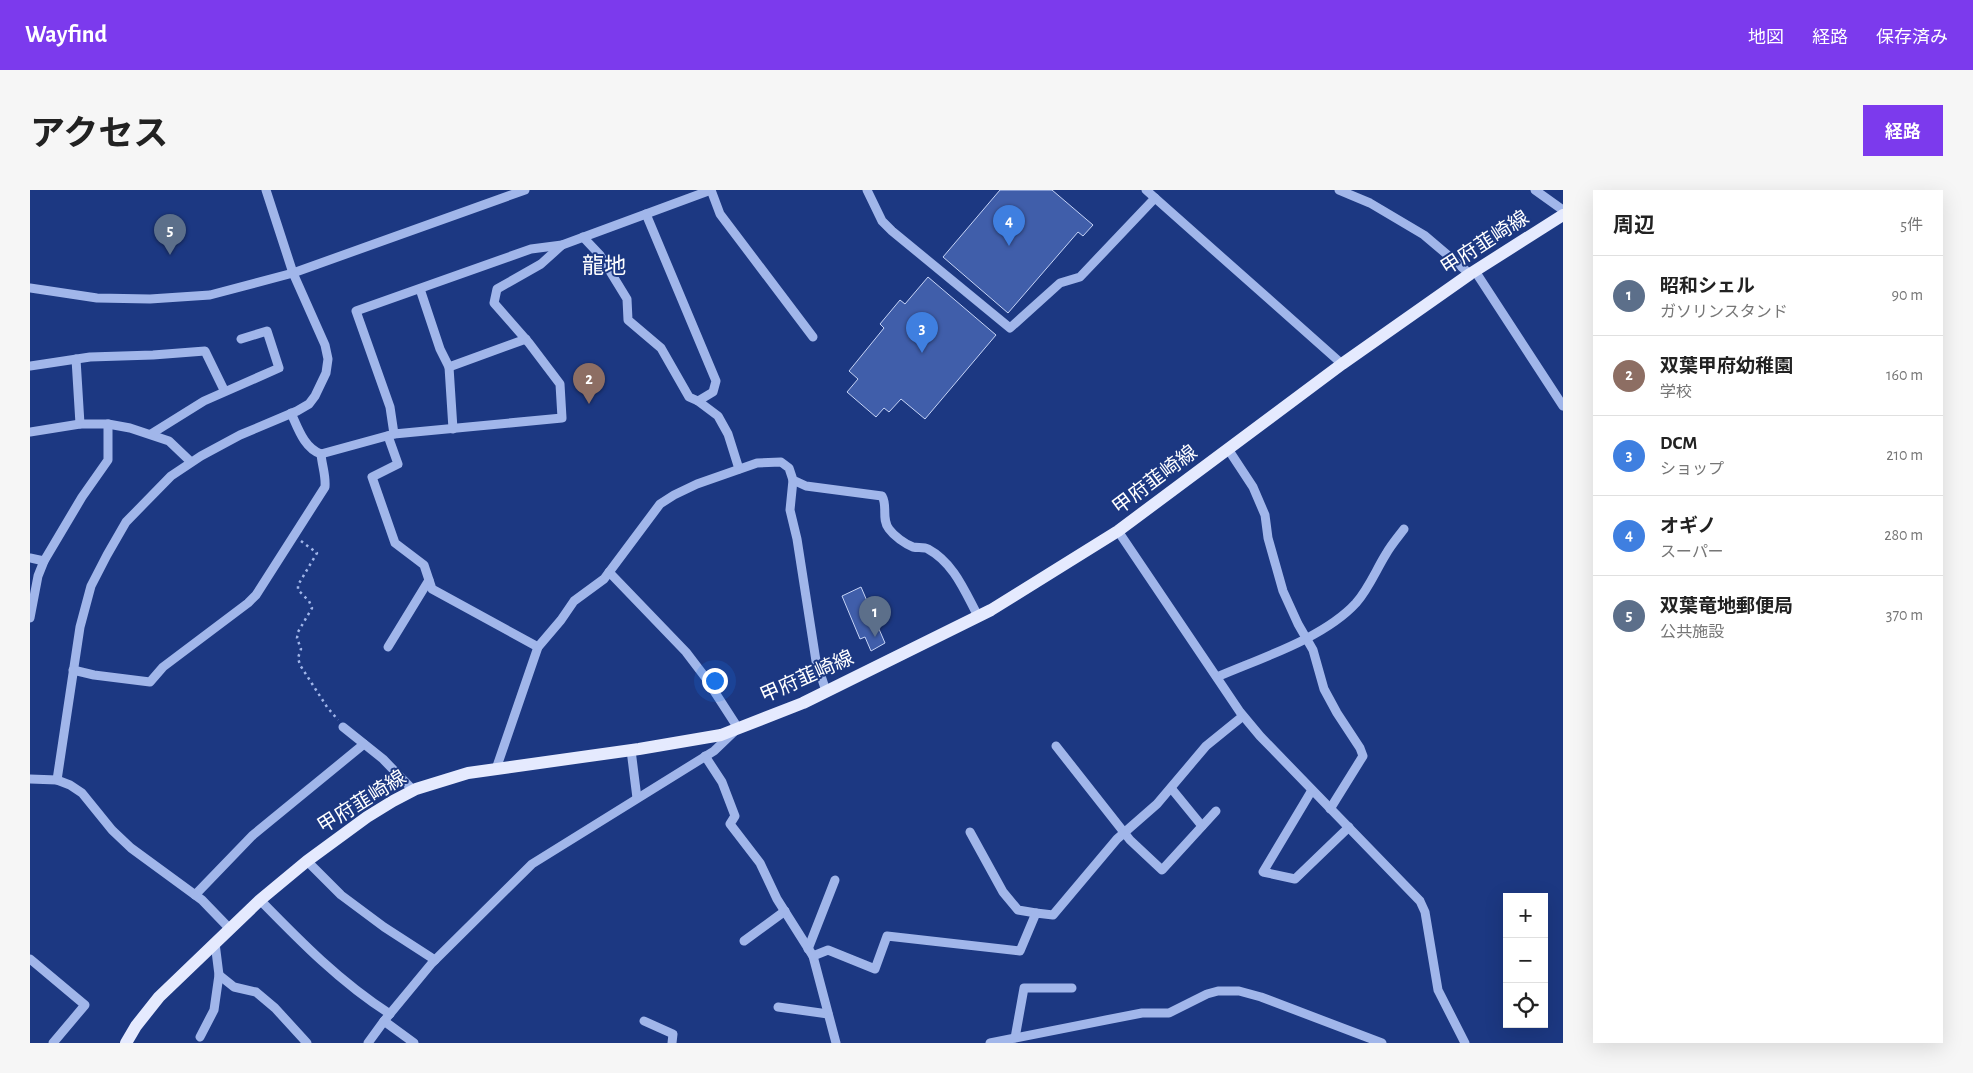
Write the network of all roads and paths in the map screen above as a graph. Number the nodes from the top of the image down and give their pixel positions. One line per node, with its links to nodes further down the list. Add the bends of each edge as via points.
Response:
1 (266, 190): 14 (street)
2 (525, 190): 14 (street)
3 (711, 190): 10 (street); 18 (street, via 720,214)
4 (867, 190): 8 (street, via 882,221 892,231 1010,328 1060,283 1080,277)
5 (1146, 190): 8 (street)
6 (1339, 190): 15 (street, via 1370,203 1424,235)
7 (1535, 190): 9 (street)
8 (1155, 198): 22 (street)
9 (1563, 210)
10 (646, 214): 12 (street); 26 (street, via 716,381 712,392)
11 (1563, 215): 15 (main road, 甲府韮崎線)
12 (583, 237): 13 (street); 26 (street, via 600,255 627,299 628,320 661,348 689,397)
13 (562, 245): 17 (street, via 531,249); 20 (street, via 541,264 497,289 494,303)
14 (293, 273): 16 (street, via 210,295 150,299 97,298); 28 (street, via 328,359 326,373 315,396)
15 (1472, 273): 22 (main road, 甲府韮崎線); 27 (street)
16 (30, 288)
17 (420, 289): 24 (street); 34 (street, via 356,311 390,408)
18 (813, 337)
19 (241, 339): 25 (street, via 267,331 279,368)
20 (526, 339): 24 (street); 31 (street, via 560,384 562,418)
21 (76, 360): 23 (street); 25 (street, via 206,350); 29 (street)
22 (1342, 364): 35 (main road, 甲府韮崎線)
23 (30, 366)
24 (449, 367): 31 (street)
25 (224, 390): 33 (street)
26 (698, 401): 38 (street, via 718,416 728,434)
27 (1563, 406)
28 (291, 414): 36 (street, via 303,439 313,451); 37 (street, via 240,435)
29 (80, 424): 30 (street); 32 (street)
30 (108, 424): 33 (street); 44 (street, via 108,460)
31 (453, 429): 34 (street)
32 (30, 432)
33 (151, 434): 37 (street, via 169,441)
34 (391, 435): 36 (street); 46 (street, via 398,464 372,476 395,543 424,565)
35 (1228, 449): 41 (main road, 甲府韮崎線); 49 (street, via 1253,487 1265,515 1283,591)
36 (321, 454): 42 (street, via 325,487)
37 (191, 462): 52 (street, via 171,476 126,522 107,555 91,586)
38 (739, 470): 39 (street, via 757,463 782,462 789,468); 45 (street, via 697,484 660,504)
39 (793, 480): 47 (street, via 806,486 882,496 888,529 904,543 926,548 938,555 958,578); 54 (street, via 790,510 798,539 816,662)
40 (1404, 529): 49 (street, via 1354,604)
41 (1118, 531): 47 (main road, 甲府韮崎線); 53 (street)
42 (294, 536): 52 (street, via 256,595 163,667 150,682); 56 (path, via 317,553 298,585 298,590 312,608 298,632 301,649 298,658)
43 (30, 558): 44 (street)
44 (44, 562): 48 (street)
45 (609, 572): 51 (street, via 574,601); 57 (street, via 686,652)
46 (430, 580): 50 (street); 51 (street, via 432,589)
47 (978, 616): 54 (main road, 甲府韮崎線)
48 (30, 618)
49 (1307, 639): 53 (street); 69 (street, via 1324,689 1363,756)
50 (388, 647)
51 (538, 647): 62 (street)
52 (73, 670): 64 (street)
53 (1218, 677): 55 (street)
54 (826, 691): 57 (main road, 甲府韮崎線)
55 (1243, 716): 65 (street, via 1206,746); 67 (street)
56 (343, 728): 58 (street)
57 (738, 728): 60 (main road, 甲府韮崎線, via 697,740); 61 (street)
58 (364, 744): 66 (street); 77 (street, via 253,835)
59 (1056, 746): 74 (street)
60 (631, 750): 62 (main road, 甲府韮崎線); 68 (street)
61 (705, 756): 68 (street); 79 (street, via 722,782 735,816 730,824 760,863)
62 (496, 769): 66 (main road, 甲府韮崎線, via 468,773)
63 (30, 779): 64 (street)
64 (57, 780): 77 (street, via 82,793 131,848)
65 (1171, 788): 71 (street); 74 (street)
66 (413, 790): 75 (main road, 甲府韮崎線, via 367,817)
67 (1312, 790): 69 (street); 72 (street, via 1263,872 1295,879)
68 (637, 798): 86 (street, via 532,864)
69 (1330, 809): 72 (street)
70 (1216, 811): 71 (street)
71 (1202, 826): 74 (street, via 1162,870)
72 (1348, 827): 104 (street, via 1420,901 1425,912 1438,990)
73 (970, 832): 80 (street, via 1018,910)
74 (1125, 832): 80 (street, via 1053,915)
75 (307, 861): 78 (main road, 甲府韮崎線); 86 (street, via 369,916)
76 (835, 880): 84 (street)
77 (195, 894): 81 (street)
78 (260, 900): 81 (main road, 甲府韮崎線); 91 (street, via 317,958)
79 (785, 911): 82 (street); 84 (street)
80 (1036, 913): 84 (street, via 1020,951 887,936 875,969 828,950)
81 (230, 929): 83 (main road, 甲府韮崎線)
82 (744, 941)
83 (215, 943): 87 (street); 96 (main road, 甲府韮崎線, via 158,997)
84 (810, 952): 90 (street)
85 (30, 959): 95 (street, via 85,1005)
86 (435, 960): 91 (street)
87 (219, 975): 93 (street, via 214,1010); 97 (street, via 234,987 256,992 276,1008)
88 (1072, 988): 94 (street, via 1024,988)
89 (778, 1006): 90 (street)
90 (828, 1014): 101 (street)
91 (387, 1017): 98 (street); 99 (street)
92 (644, 1021): 100 (street, via 673,1034)
93 (200, 1037)
94 (1015, 1038): 102 (street); 103 (street, via 1115,1018 1169,1012 1207,994 1239,990)
95 (53, 1043)
96 (126, 1043)
97 (307, 1043)
98 (368, 1043)
99 (414, 1043)
100 (672, 1043)
101 (836, 1043)
102 (990, 1043)
103 (1382, 1043)
104 (1465, 1043)

